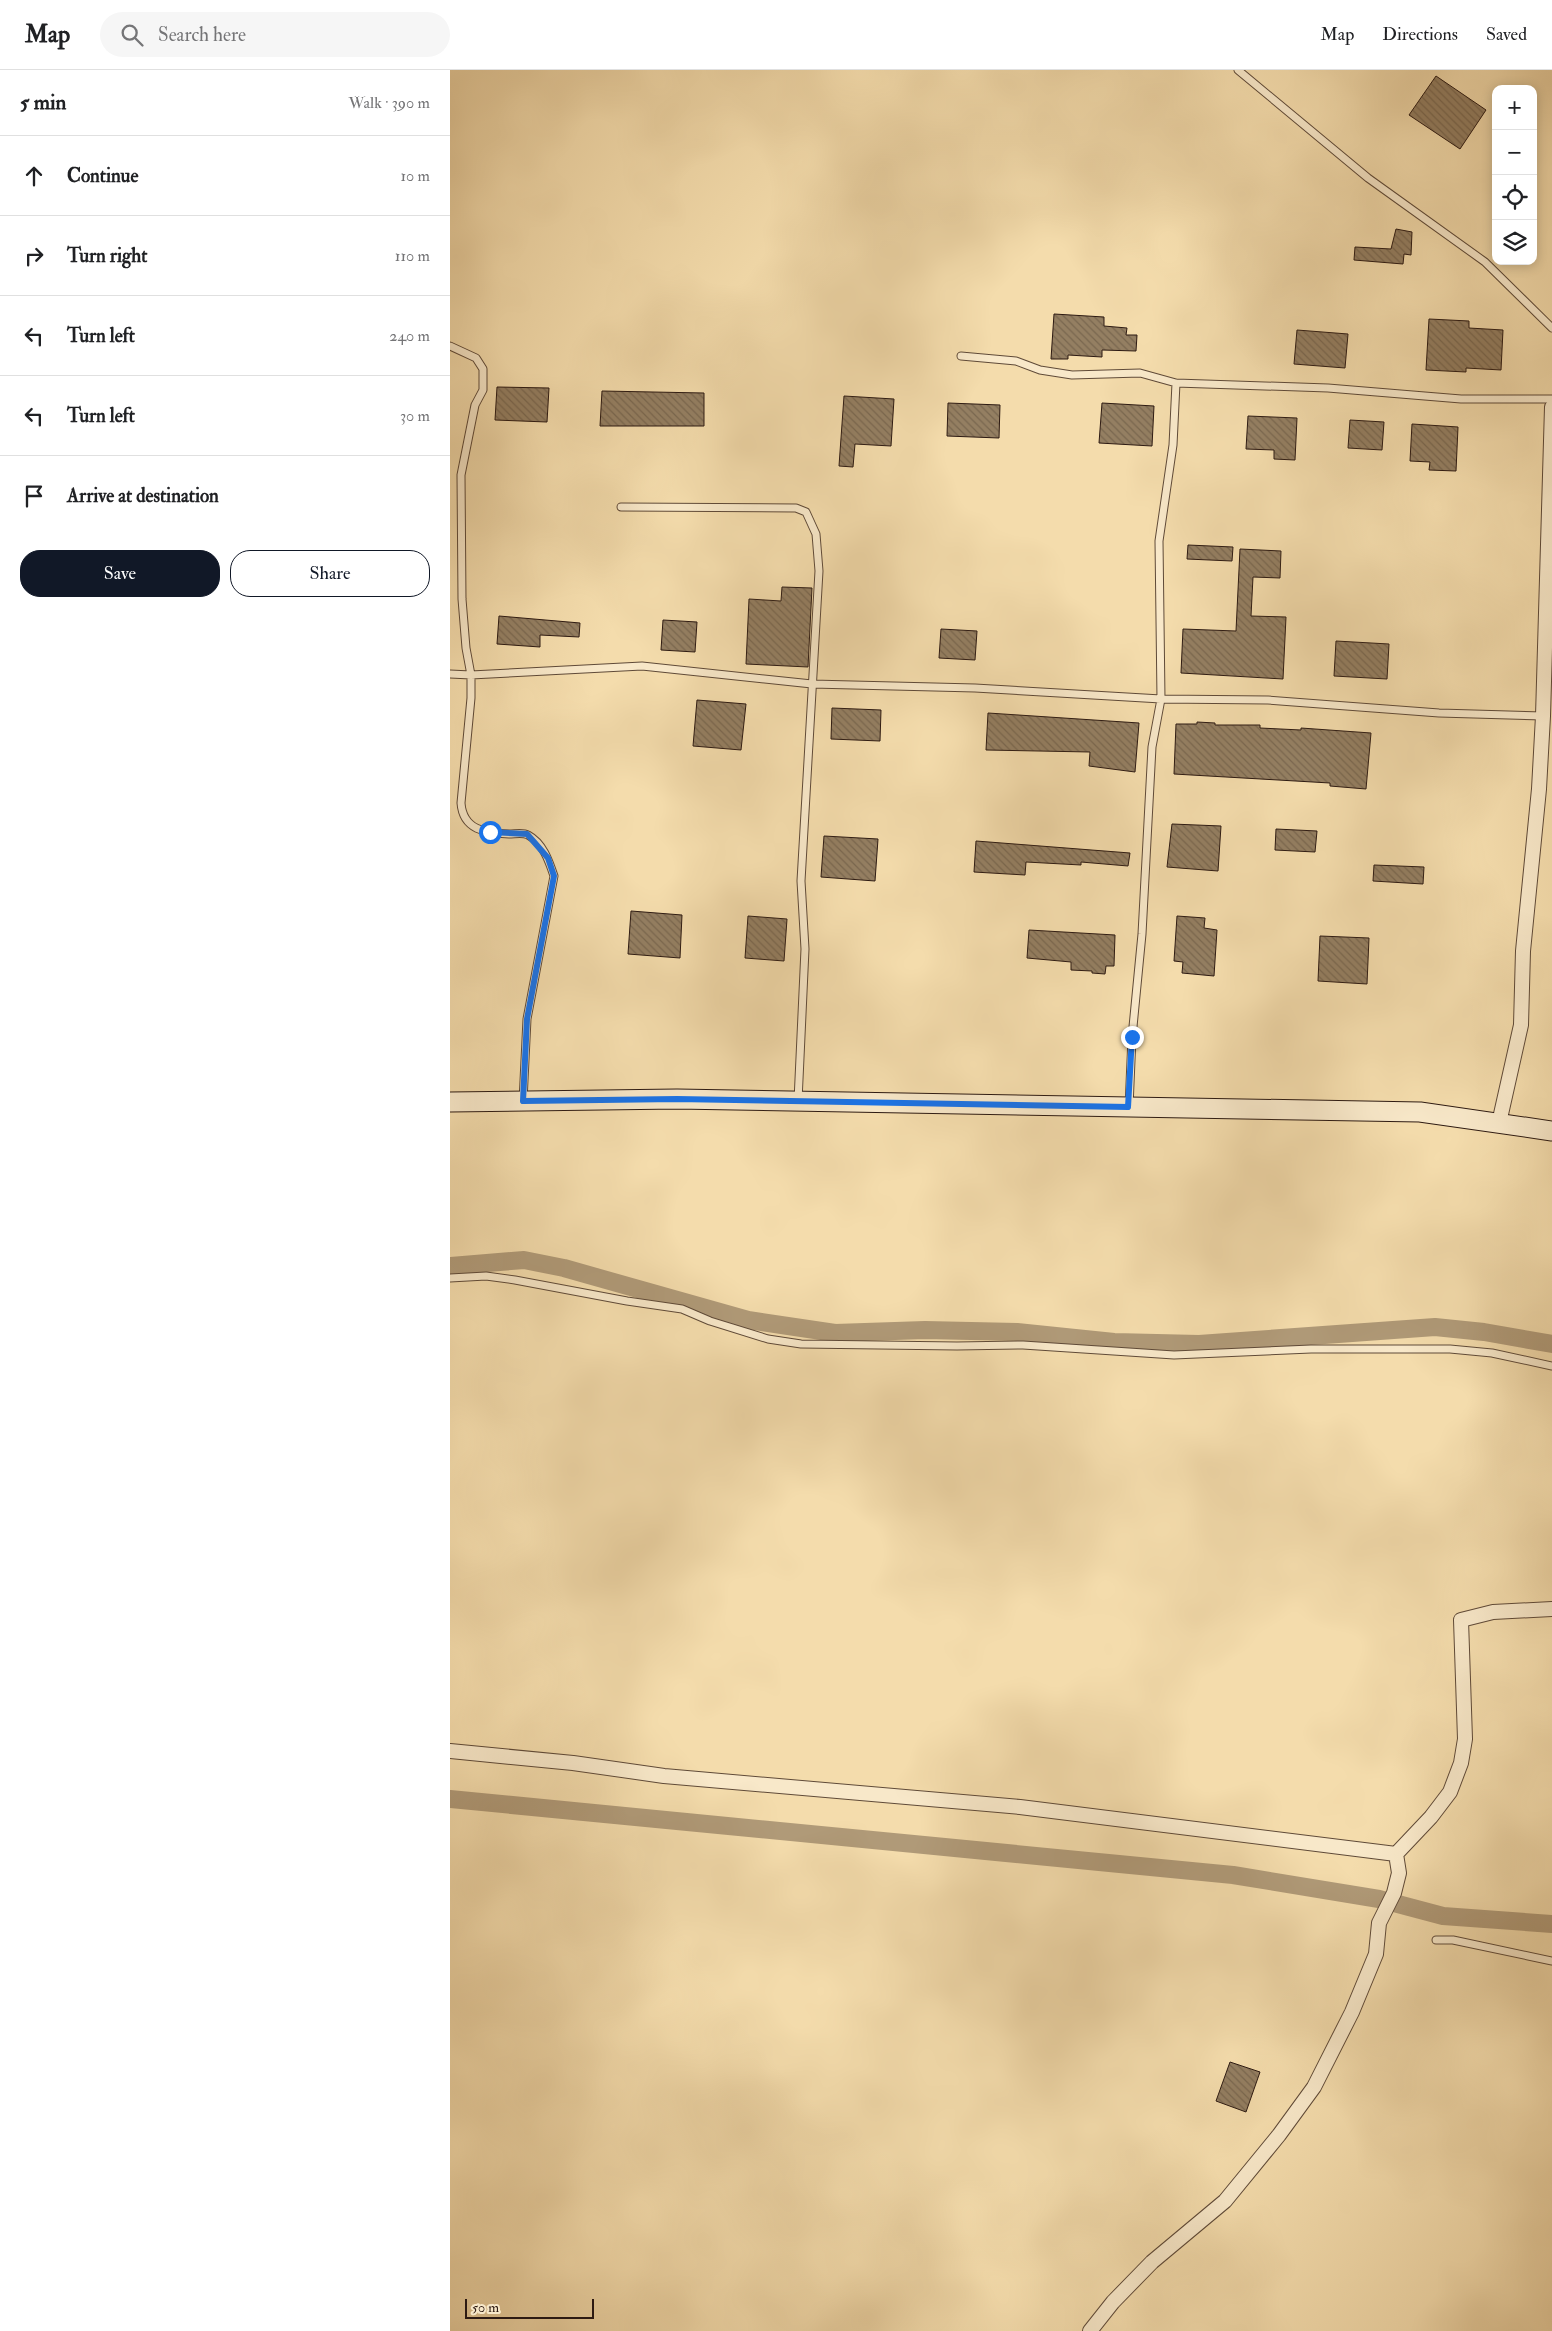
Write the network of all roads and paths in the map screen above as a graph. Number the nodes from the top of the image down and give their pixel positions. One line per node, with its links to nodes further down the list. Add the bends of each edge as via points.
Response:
1 (1238, 70): 2 (lane, via 1368,178 1485,262)
2 (1552, 328)
3 (450, 346): 10 (lane, via 476,358 483,369 483,390 475,406 461,475 462,599)
4 (961, 356): 5 (lane, via 1016,361 1040,370 1072,375 1140,373)
5 (1176, 383): 6 (lane, via 1328,388 1460,399); 12 (lane, via 1173,445 1159,541)
6 (1552, 399)
7 (1552, 407): 13 (street)
8 (621, 507): 11 (lane, via 785,507 806,512 819,549 817,636)
9 (450, 674): 10 (lane)
10 (471, 675): 11 (lane, via 642,666); 14 (lane, via 462,815 469,825 490,832 527,834 548,858 554,876 527,1019)
11 (812, 684): 12 (lane, via 975,688); 16 (lane, via 801,882 805,949)
12 (1161, 699): 13 (lane, via 1268,700 1439,713); 17 (lane, via 1152,747)
13 (1548, 717): 18 (street, via 1523,952 1520,1025)
14 (523, 1101): 15 (main road); 16 (main road, via 677,1099)
15 (450, 1102)
16 (798, 1102): 17 (main road)
17 (1128, 1107): 18 (main road, via 1420,1112)
18 (1499, 1124): 19 (main road)
19 (1552, 1131)
20 (450, 1278): 21 (lane, via 486,1276 682,1309 768,1339 801,1344 1023,1344 1174,1355 1311,1349 1450,1349 1492,1353)
21 (1552, 1366)
22 (1552, 1609): 24 (street, via 1493,1612 1461,1620 1465,1739 1461,1763 1450,1792)
23 (450, 1751): 24 (street, via 664,1776 1020,1807)
24 (1396, 1854): 27 (street, via 1399,1873 1379,1924 1376,1954 1356,2004 1314,2088 1225,2201 1152,2262)
25 (1436, 1940): 26 (lane, via 1453,1940)
26 (1552, 1961)
27 (1090, 2331)

